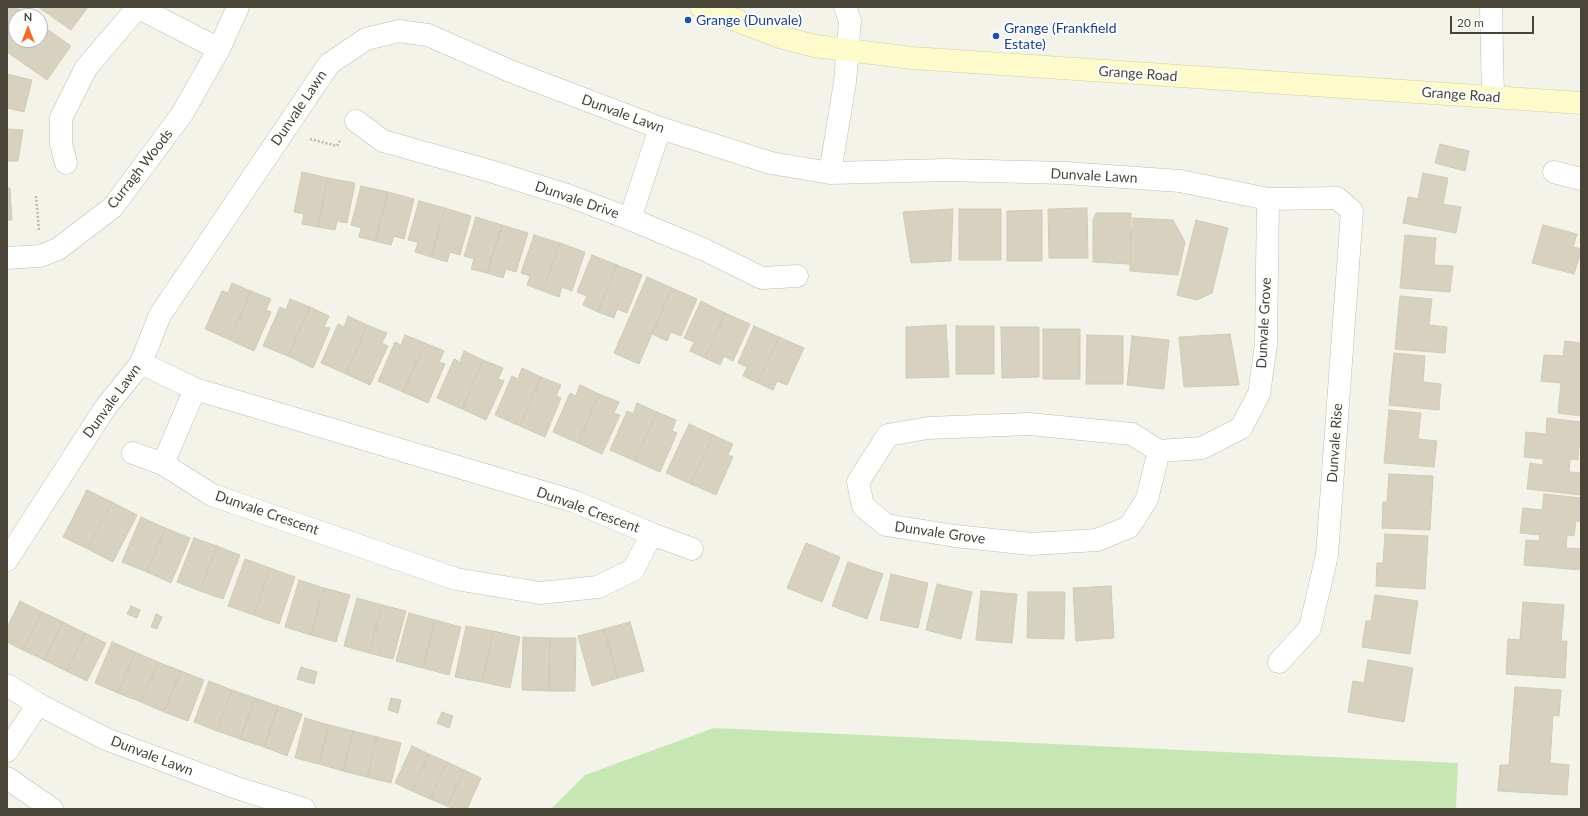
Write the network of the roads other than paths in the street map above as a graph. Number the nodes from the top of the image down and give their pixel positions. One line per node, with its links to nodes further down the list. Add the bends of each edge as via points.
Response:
1 (137, 7): 6 (street); 12 (street, via 86,68 61,118)
2 (238, 7): 6 (street, Curragh Woods)
3 (701, 7): 7 (main road, Grange Road, via 780,37)
4 (845, 7): 7 (street, via 850,20)
5 (1491, 7): 8 (street)
6 (219, 50): 19 (street, Curragh Woods, via 182,114 113,207 58,249 40,256)
7 (848, 51): 8 (main road, Grange Road, via 912,58); 14 (street, via 846,82)
8 (1493, 97): 9 (main road, Grange Road)
9 (1581, 104)
10 (356, 120): 18 (street, Dunvale Drive, via 383,141 490,170)
11 (660, 128): 14 (street, Dunvale Lawn, via 771,163); 18 (street); 21 (street, Dunvale Lawn, via 510,71 428,35 399,31 366,39 329,64 160,315)
12 (66, 163)
13 (1554, 172): 15 (street)
14 (830, 173): 16 (street, Dunvale Lawn, via 946,170 1066,173 1180,181)
15 (1581, 180)
16 (1268, 199): 17 (street, Dunvale Lawn, via 1337,198); 23 (street, Dunvale Grove, via 1266,344 1259,394 1241,428 1202,448)
17 (1352, 211): 29 (street, Dunvale Rise, via 1326,555 1310,628)
18 (630, 219): 20 (street, Dunvale Drive, via 705,250 762,278)
19 (7, 258)
20 (797, 276)
21 (141, 363): 22 (street, Dunvale Crescent); 28 (street, Dunvale Lawn, via 105,408)
22 (194, 389): 25 (street); 26 (street, Dunvale Crescent, via 573,501)
23 (1159, 451): 23 (street, Dunvale Grove, via 1132,434 1029,424 928,428 888,435 858,482 862,506 886,525 1031,544 1097,540 1129,527 1147,499)
24 (133, 453): 25 (street, Dunvale Crescent)
25 (163, 464): 26 (street, Dunvale Crescent, via 212,495 456,579 540,593 598,587 633,570)
26 (652, 534): 27 (street)
27 (692, 550)
28 (7, 560)
29 (1278, 662)
30 (7, 685): 31 (street, Dunvale Lawn)
31 (38, 704): 32 (street); 35 (street, Dunvale Lawn, via 106,739 237,788)
32 (7, 751)
33 (7, 778): 34 (street)
34 (52, 809)
35 (304, 809)

